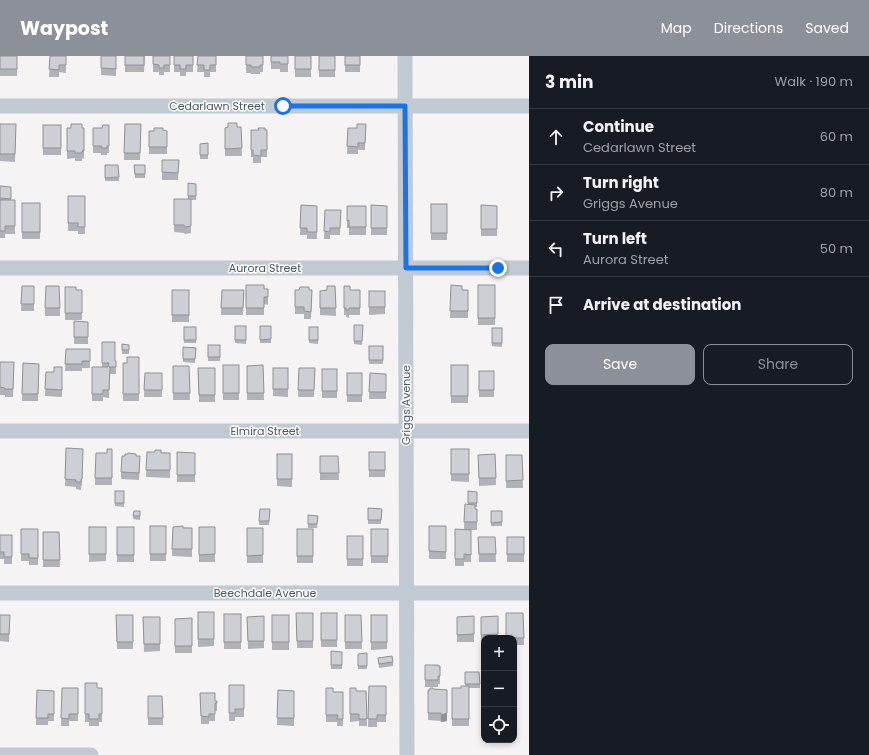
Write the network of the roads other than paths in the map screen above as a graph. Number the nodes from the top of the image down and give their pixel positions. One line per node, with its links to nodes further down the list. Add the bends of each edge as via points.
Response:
1 (405, 56): 3 (street, Griggs Avenue)
2 (0, 106): 3 (street, Cedarlawn Street)
3 (405, 106): 4 (street, Cedarlawn Street); 6 (street, Griggs Avenue)
4 (529, 106)
5 (0, 268): 6 (street, Aurora Street)
6 (406, 268): 7 (street, Aurora Street); 9 (street, Griggs Avenue)
7 (529, 268)
8 (0, 431): 9 (street, Elmira Street)
9 (406, 431): 10 (street, Elmira Street); 12 (street, Griggs Avenue)
10 (529, 431)
11 (0, 593): 12 (street, Beechdale Avenue)
12 (406, 593): 13 (street, Beechdale Avenue); 16 (street, Griggs Avenue)
13 (529, 593)
14 (0, 755): 15 (street)
15 (91, 755)
16 (407, 755)

